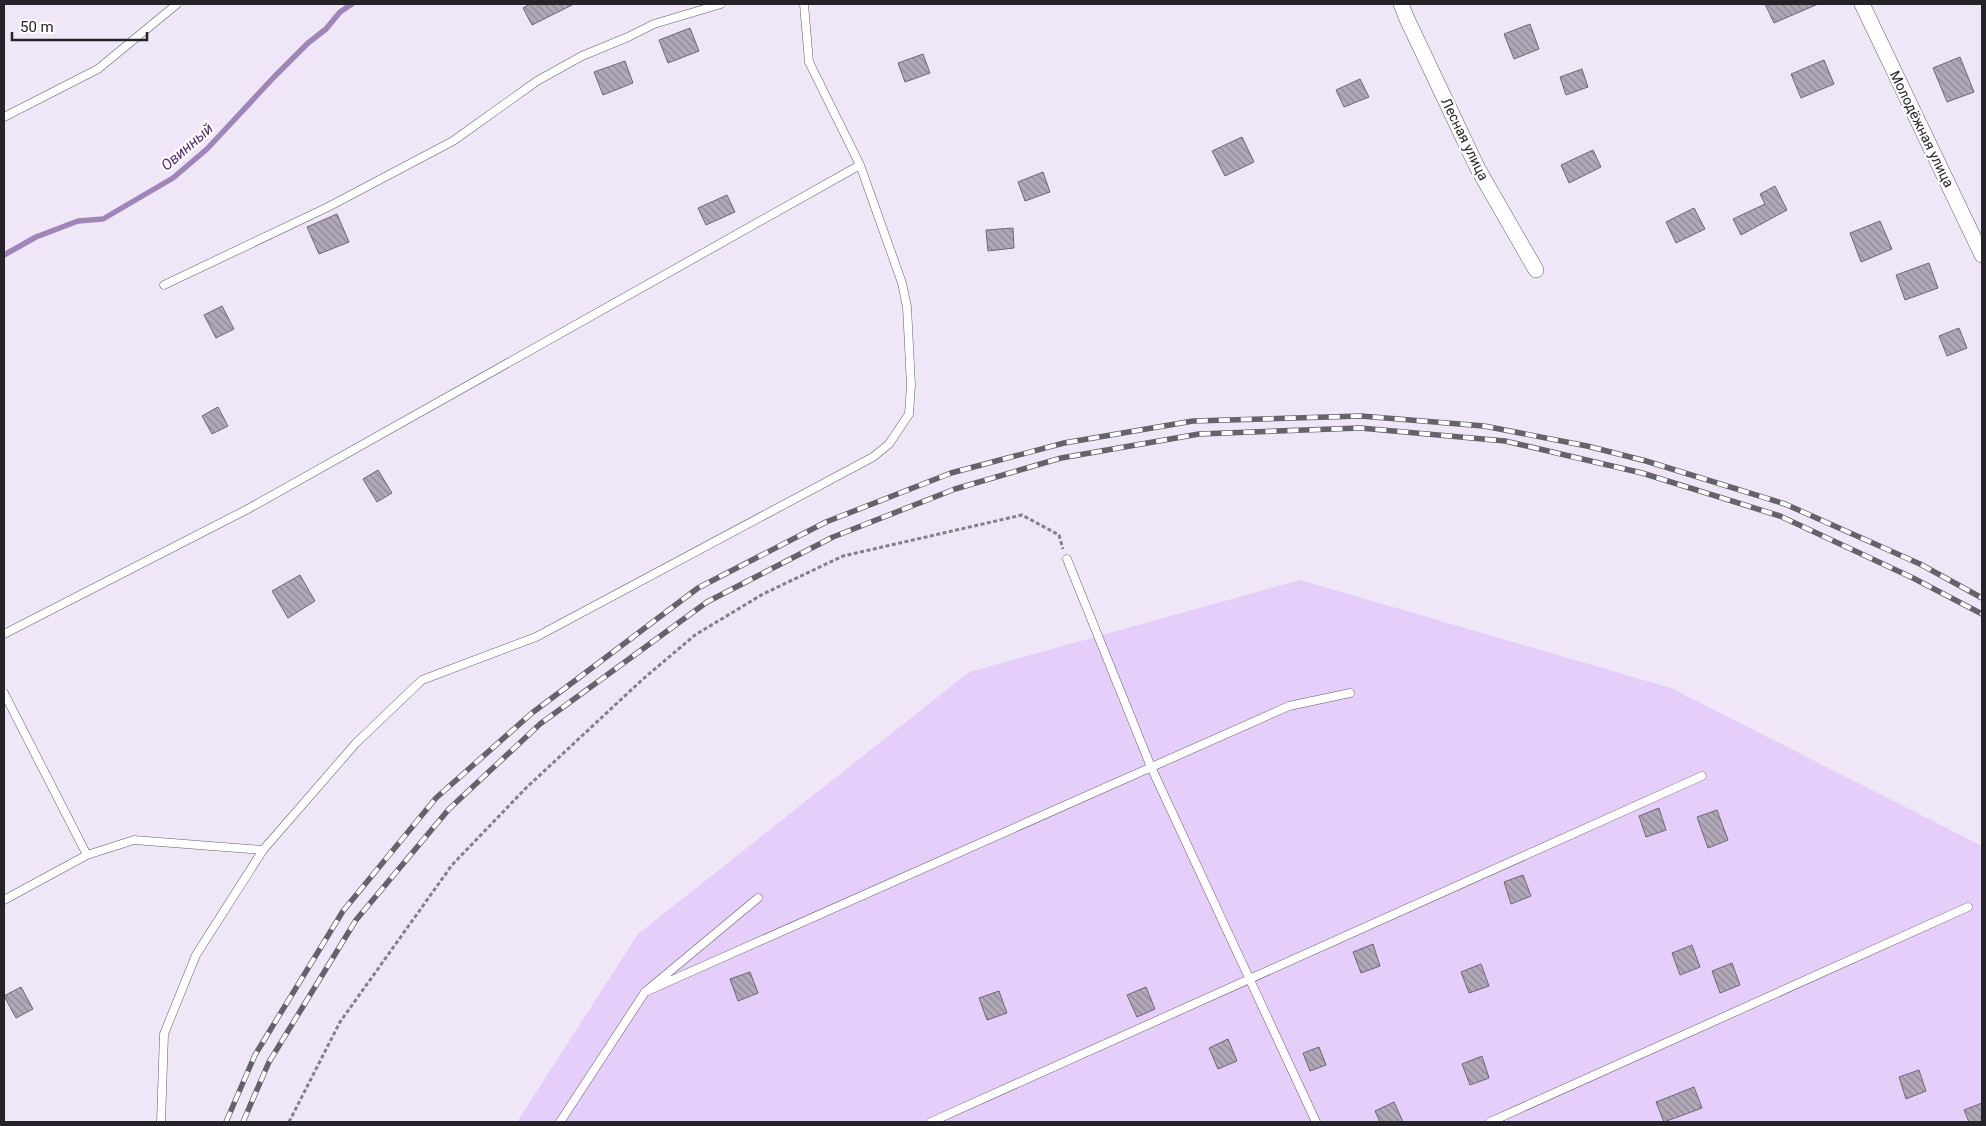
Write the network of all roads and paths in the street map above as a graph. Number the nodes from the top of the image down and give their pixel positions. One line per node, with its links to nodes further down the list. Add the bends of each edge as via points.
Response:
1 (177, 4): 6 (lane, via 98,69)
2 (721, 4): 10 (lane, via 654,24 582,56 537,81 453,141 328,207)
3 (804, 4): 7 (lane, via 808,62)
4 (1402, 4): 9 (street, Лесная улица, via 1478,169)
5 (1862, 4): 8 (street, Молодёжная улица)
6 (4, 117)
7 (860, 165): 12 (lane, via 248,509); 17 (lane, via 902,283 907,307 911,385 909,414 889,444 873,457 536,637 422,680 356,743)
8 (1982, 255)
9 (1536, 270)
10 (164, 285)
11 (1067, 559): 15 (lane); 25 (path, via 1058,534 1022,515 843,556 763,594 694,636 526,788 452,865 340,1022)
12 (4, 634)
13 (4, 693): 18 (lane)
14 (1350, 693): 15 (lane, via 1289,706)
15 (1151, 767): 22 (lane); 23 (lane)
16 (1702, 776): 22 (lane)
17 (263, 850): 18 (lane, via 134,840); 24 (lane, via 196,955 164,1034)
18 (87, 855): 20 (lane)
19 (758, 898): 23 (lane)
20 (4, 900)
21 (1968, 907): 29 (lane)
22 (1250, 979): 27 (lane); 28 (lane)
23 (645, 992): 26 (lane)
24 (161, 1122)
25 (289, 1122)
26 (560, 1122)
27 (931, 1122)
28 (1316, 1122)
29 (1490, 1122)

